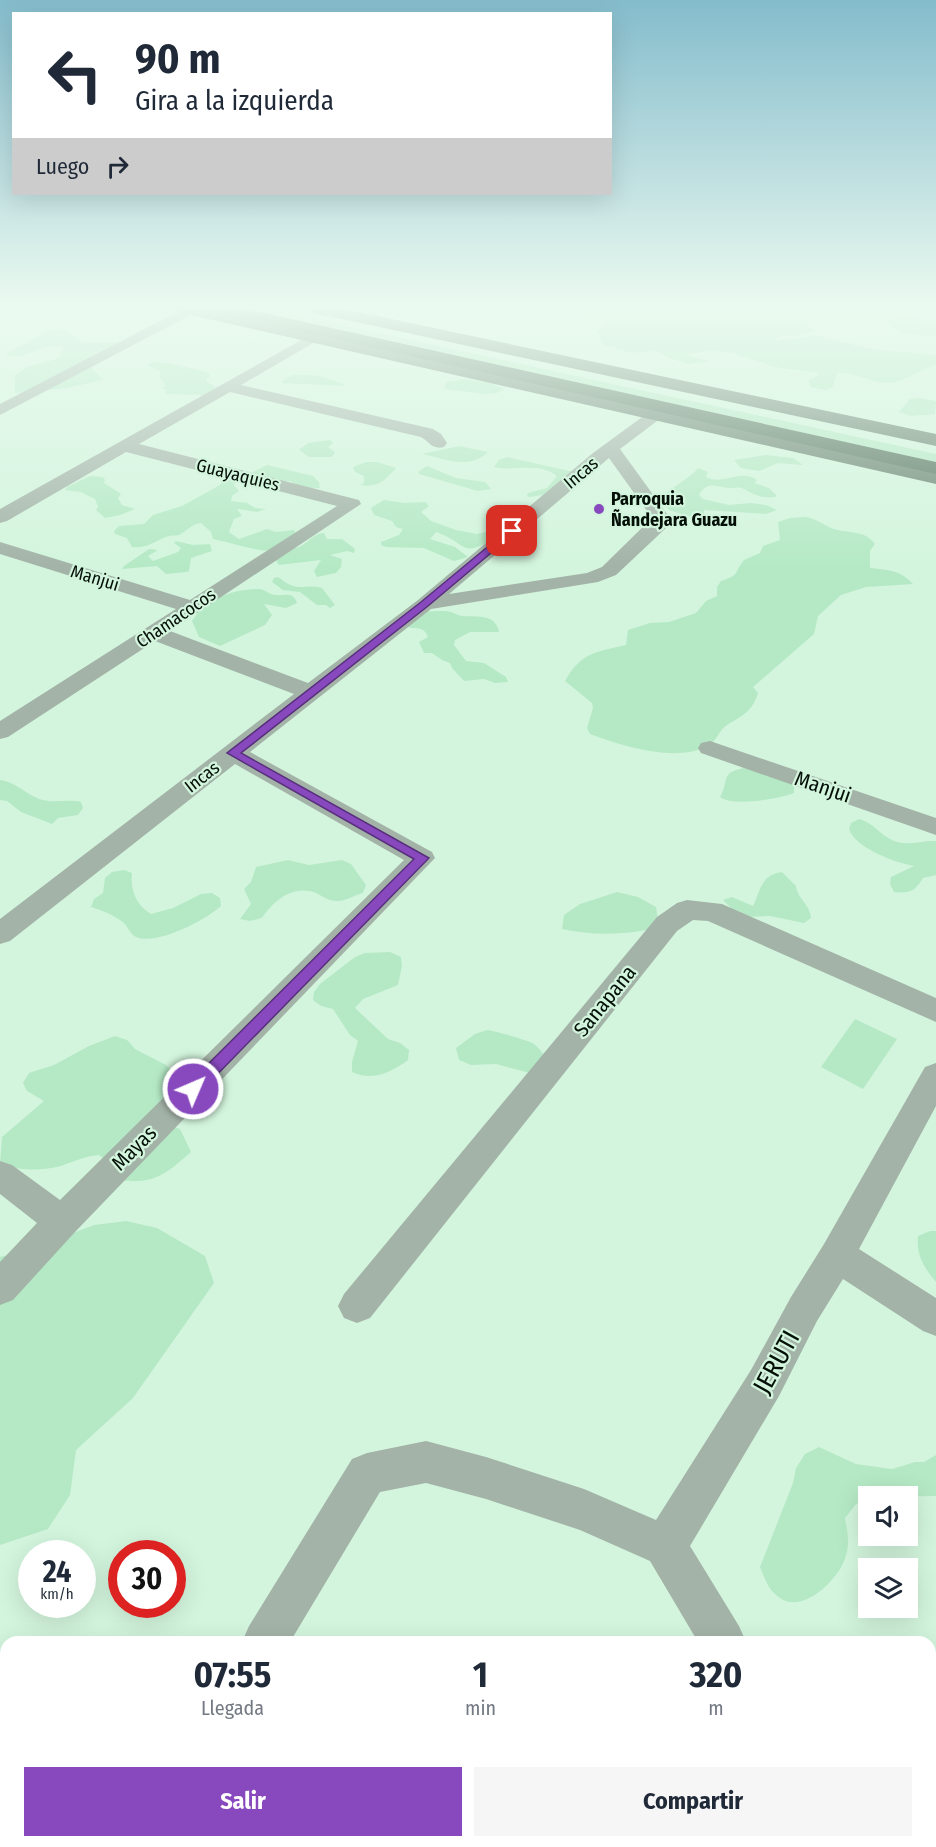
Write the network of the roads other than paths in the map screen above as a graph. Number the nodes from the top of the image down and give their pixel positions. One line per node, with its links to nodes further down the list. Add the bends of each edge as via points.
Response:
1 (30, 394): 8 (street)
2 (216, 394): 12 (street)
3 (259, 394): 11 (street, via 427,434)
4 (562, 394): 9 (main road)
5 (603, 394): 15 (highway)
6 (673, 394): 14 (highway)
7 (720, 394): 10 (main road)
8 (0, 410)
9 (655, 415): 13 (street, Incas); 17 (main road)
10 (936, 440)
11 (438, 443)
12 (125, 446): 18 (street, Guayaquies); 19 (street)
13 (611, 449): 21 (street, Incas); 21 (street, via 662,518 609,571 591,578)
14 (936, 451)
15 (870, 454): 16 (main road)
16 (936, 469)
17 (936, 478)
18 (352, 504): 22 (street, Chamacocos)
19 (0, 517)
20 (0, 548): 22 (street, Manjui)
21 (425, 604): 24 (street, Incas)
22 (191, 607): 23 (street, Chamacocos)
23 (154, 633): 24 (street); 26 (street, Chamacocos)
24 (312, 693): 29 (street, Incas)
25 (0, 705): 26 (street)
26 (26, 715): 27 (street, Chamacocos)
27 (0, 732)
28 (710, 748): 30 (street, Manjui)
29 (233, 753): 31 (street, Incas); 35 (street, Mayas, via 422,858)
30 (936, 826)
31 (0, 934)
32 (936, 1011): 38 (street, Sanapana, via 712,911 687,910 668,924)
33 (936, 1076): 36 (street, JERUTI)
34 (0, 1175): 35 (street)
35 (62, 1221): 37 (street, Mayas)
36 (837, 1255): 39 (street); 40 (street, JERUTI, via 765,1383)
37 (0, 1288)
38 (357, 1306)
39 (936, 1319)
40 (665, 1546): 41 (street, via 584,1510 426,1462 367,1474); 42 (street)
41 (269, 1636)
42 (719, 1636)

